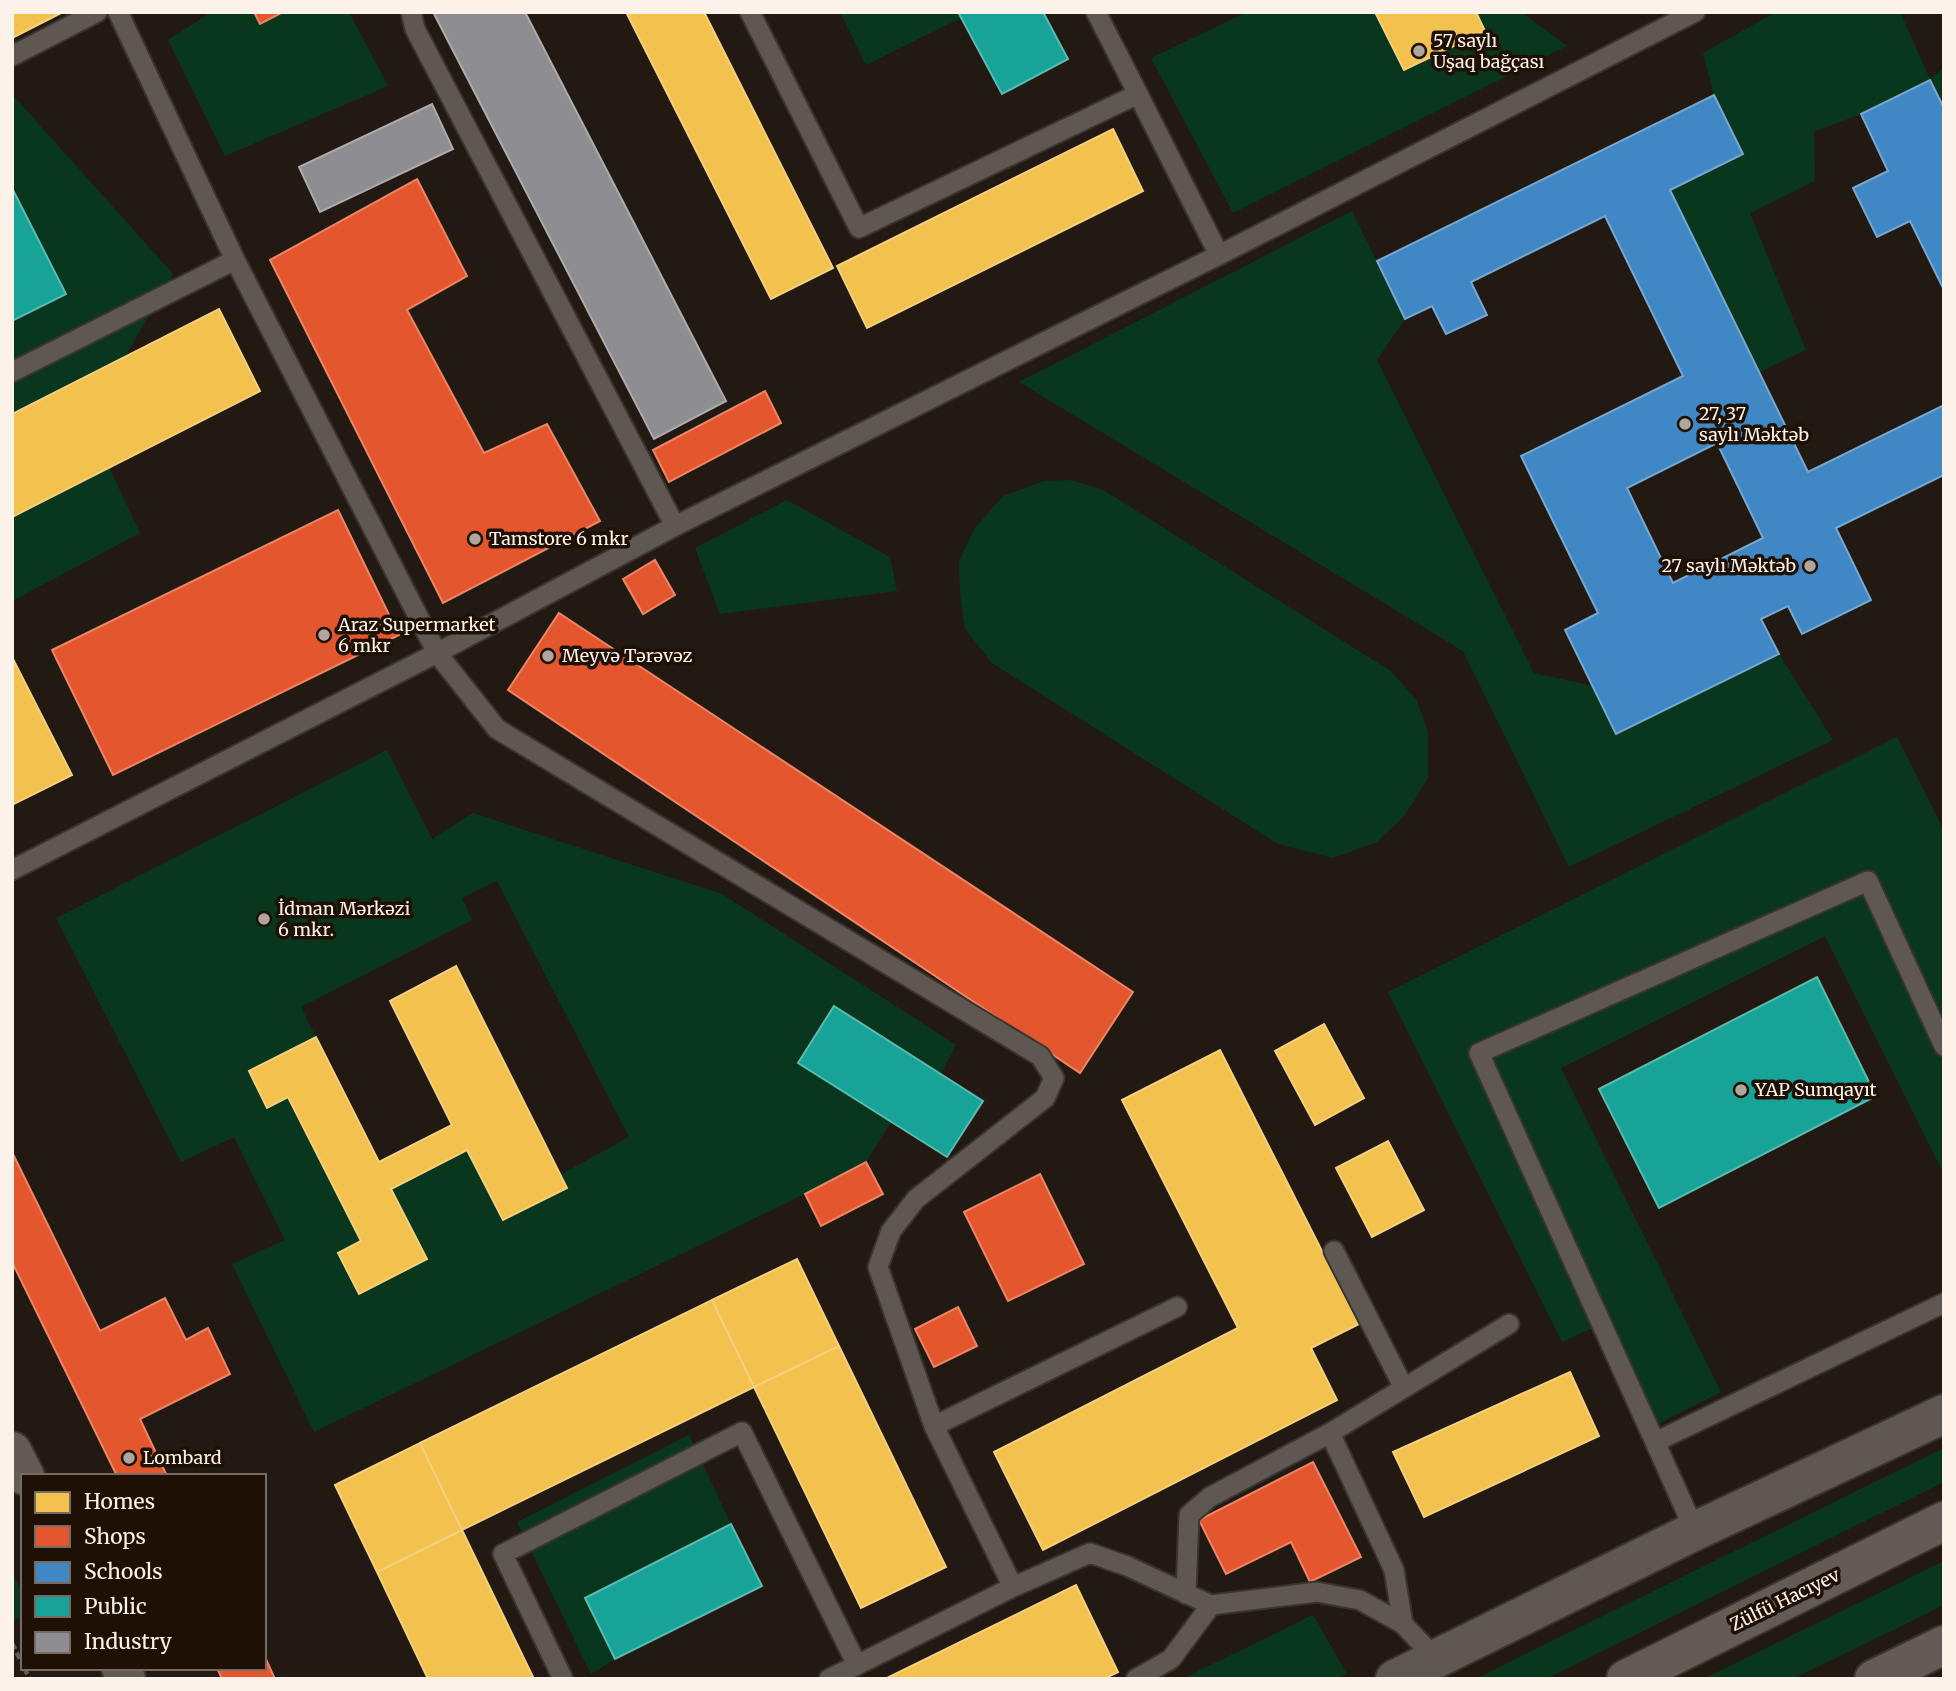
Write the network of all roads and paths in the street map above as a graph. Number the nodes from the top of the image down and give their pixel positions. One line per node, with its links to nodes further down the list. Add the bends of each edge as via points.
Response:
1 (97, 12): 7 (lane)
2 (118, 12): 10 (lane)
3 (411, 12): 12 (lane, via 415,29)
4 (750, 12): 8 (lane, via 859,228)
5 (1096, 12): 8 (lane)
6 (1695, 12): 9 (lane)
7 (12, 55)
8 (1138, 94): 9 (lane)
9 (1219, 255): 12 (lane)
10 (234, 260): 11 (lane); 13 (lane)
11 (12, 372)
12 (675, 526): 13 (lane)
13 (437, 653): 14 (lane); 22 (lane, via 497,729 1040,1056 1054,1079 1045,1098 916,1199 891,1231 878,1267)
14 (12, 870)
15 (1944, 1046): 24 (lane, via 1868,881 1479,1053)
16 (1334, 1251): 20 (lane)
17 (1944, 1303): 24 (lane)
18 (1177, 1307): 22 (lane)
19 (1509, 1324): 20 (lane)
20 (1404, 1388): 23 (lane)
21 (1944, 1414): 28 (street)
22 (934, 1426): 29 (lane)
23 (1330, 1433): 30 (lane, via 1210,1497 1189,1515); 32 (lane, via 1394,1570)
24 (1655, 1442): 28 (lane)
25 (12, 1451): 26 (main road)
26 (23, 1474)
27 (1944, 1521): 42 (main road, Zülfü Hacıyev)
28 (1695, 1531): 35 (street)
29 (1013, 1587): 30 (lane, via 1090,1553); 37 (lane)
30 (1186, 1594): 31 (lane)
31 (1211, 1605): 32 (lane, via 1317,1591 1360,1600); 40 (lane, via 1171,1659)
32 (1403, 1624): 35 (lane)
33 (12, 1643): 36 (path)
34 (1944, 1645): 43 (main road)
35 (1435, 1658): 41 (street)
36 (21, 1660)
37 (857, 1665): 38 (lane, via 742,1432 503,1554); 39 (lane)
38 (563, 1679)
39 (829, 1679)
40 (1136, 1679)
41 (1395, 1679)
42 (1626, 1679)
43 (1874, 1679)

